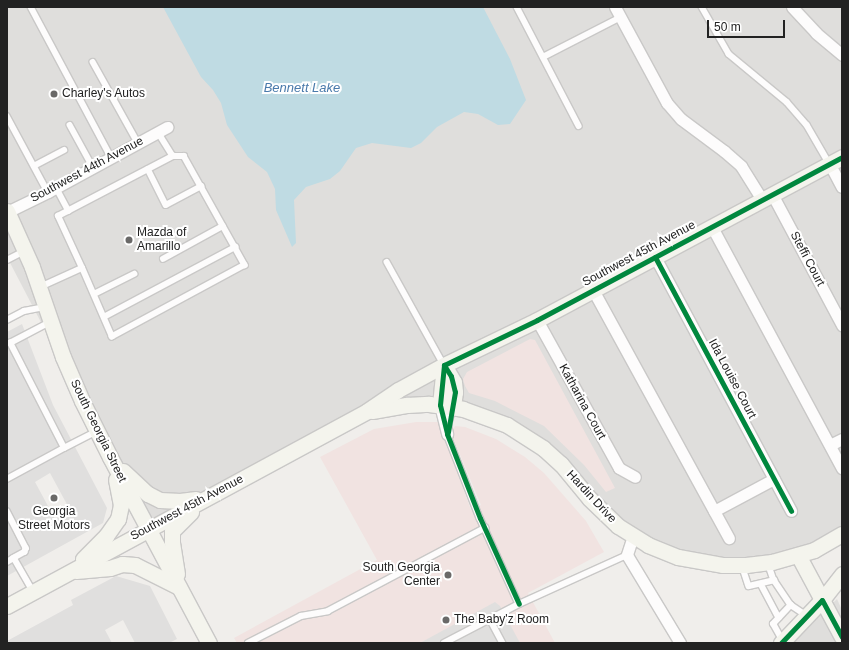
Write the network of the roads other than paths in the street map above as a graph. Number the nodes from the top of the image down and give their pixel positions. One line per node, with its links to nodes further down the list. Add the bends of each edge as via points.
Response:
1 (31, 7): 17 (lane)
2 (517, 7): 8 (lane)
3 (615, 7): 6 (street, Steffi Court)
4 (702, 7): 18 (lane, via 729,54 787,102)
5 (792, 7): 7 (street)
6 (621, 18): 8 (lane); 25 (street, Steffi Court, via 667,104 681,119 741,166)
7 (842, 55)
8 (543, 57): 12 (lane)
9 (93, 62): 14 (lane)
10 (7, 116): 19 (lane)
11 (70, 125): 20 (lane)
12 (579, 126)
13 (162, 129): 14 (street, Southwest 44th Avenue); 16 (lane)
14 (138, 143): 17 (street, Southwest 44th Avenue)
15 (64, 150): 19 (lane)
16 (173, 156): 21 (lane); 22 (lane, via 184,156)
17 (111, 157): 20 (street, Southwest 44th Avenue)
18 (836, 160): 23 (street); 25 (main road, Southwest 45th Avenue)
19 (34, 166): 24 (lane)
20 (93, 167): 24 (street, Southwest 44th Avenue)
21 (148, 169): 22 (lane, via 166,205); 27 (lane)
22 (201, 186): 28 (lane)
23 (842, 187)
24 (52, 189): 26 (street, Southwest 44th Avenue); 27 (lane)
25 (767, 197): 29 (main road, Southwest 45th Avenue); 47 (street, Steffi Court)
26 (7, 211): 31 (main road, South Georgia Street)
27 (69, 211): 36 (lane, via 58,216)
28 (223, 226): 30 (lane); 33 (lane)
29 (712, 227): 32 (main road, Southwest 45th Avenue); 57 (street)
30 (235, 247): 43 (lane); 43 (lane, via 245,265 112,337)
31 (25, 251): 34 (lane); 38 (main road, South Georgia Street)
32 (655, 257): 39 (main road, Southwest 45th Avenue); 63 (street, Ida Louise Court)
33 (163, 259)
34 (7, 260)
35 (387, 262): 50 (lane)
36 (82, 268): 38 (lane); 40 (lane)
37 (134, 274): 40 (lane)
38 (39, 287): 41 (main road, South Georgia Street)
39 (593, 290): 45 (main road, Southwest 45th Avenue); 66 (street)
40 (94, 294): 43 (lane)
41 (46, 307): 44 (lane, via 24,311); 46 (main road, South Georgia Street)
42 (7, 311): 44 (lane)
43 (104, 317)
44 (9, 319)
45 (537, 320): 49 (main road, Southwest 45th Avenue); 61 (street, Katharina Court, via 619,468)
46 (51, 322): 48 (lane); 54 (main road, South Georgia Street, via 66,365)
47 (842, 325)
48 (8, 344): 58 (lane)
49 (475, 350): 50 (main road, Southwest 45th Avenue); 51 (main road, via 460,363)
50 (444, 365): 51 (main road); 52 (main road); 53 (main road, Southwest 45th Avenue, via 398,390)
51 (454, 382): 52 (main road, via 455,392)
52 (446, 406): 53 (main road, Hardin Drive, via 407,405); 55 (street); 71 (main road, Hardin Drive, via 484,415 526,436 561,464 599,509)
53 (367, 411): 64 (main road, Southwest 45th Avenue)
54 (97, 432): 58 (lane); 59 (main road, South Georgia Street)
55 (447, 434): 69 (lane)
56 (842, 438): 57 (street)
57 (830, 445): 60 (street)
58 (64, 448): 62 (lane)
59 (110, 457): 64 (main road, via 130,480 160,500 180,501); 68 (main road, South Georgia Street); 79 (main road, via 119,488 121,505 118,519 106,536)
60 (842, 468)
61 (634, 477)
62 (7, 479)
63 (774, 479): 66 (street); 67 (street, Ida Louise Court)
64 (206, 497): 68 (main road, Southwest 45th Avenue); 83 (main road, via 172,531)
65 (7, 511): 75 (lane, via 26,548 25,552)
66 (714, 511): 72 (street)
67 (791, 511)
68 (148, 528): 79 (main road, Southwest 45th Avenue); 83 (main road, South Georgia Street)
69 (485, 528): 86 (lane); 95 (lane, via 328,611 300,616)
70 (842, 534): 74 (main road, Hardin Drive, via 814,550)
71 (633, 536): 73 (street); 78 (main road, Hardin Drive, via 678,557 699,562)
72 (729, 538)
73 (627, 555): 86 (lane); 98 (street)
74 (798, 555): 77 (main road, Hardin Drive); 85 (main road)
75 (14, 558): 76 (lane); 84 (lane)
76 (7, 562)
77 (768, 562): 78 (main road, Hardin Drive); 81 (lane)
78 (742, 565): 82 (lane, via 749,586)
79 (69, 572): 83 (main road, via 110,568 122,564 135,565); 84 (main road, Southwest 45th Avenue)
80 (842, 574): 85 (main road)
81 (774, 580): 82 (lane); 87 (lane)
82 (761, 584): 90 (lane)
83 (179, 587): 94 (main road, South Georgia Street)
84 (33, 591): 88 (main road, Southwest 45th Avenue)
85 (822, 600): 89 (main road); 92 (main road)
86 (519, 604): 91 (lane)
87 (791, 605): 89 (lane); 90 (lane)
88 (7, 606)
89 (807, 616): 93 (main road)
90 (779, 618): 93 (lane, via 773,624)
91 (490, 619): 96 (lane); 97 (lane)
92 (842, 637)
93 (782, 642)
94 (209, 643)
95 (248, 643)
96 (444, 643)
97 (503, 643)
98 (680, 643)

